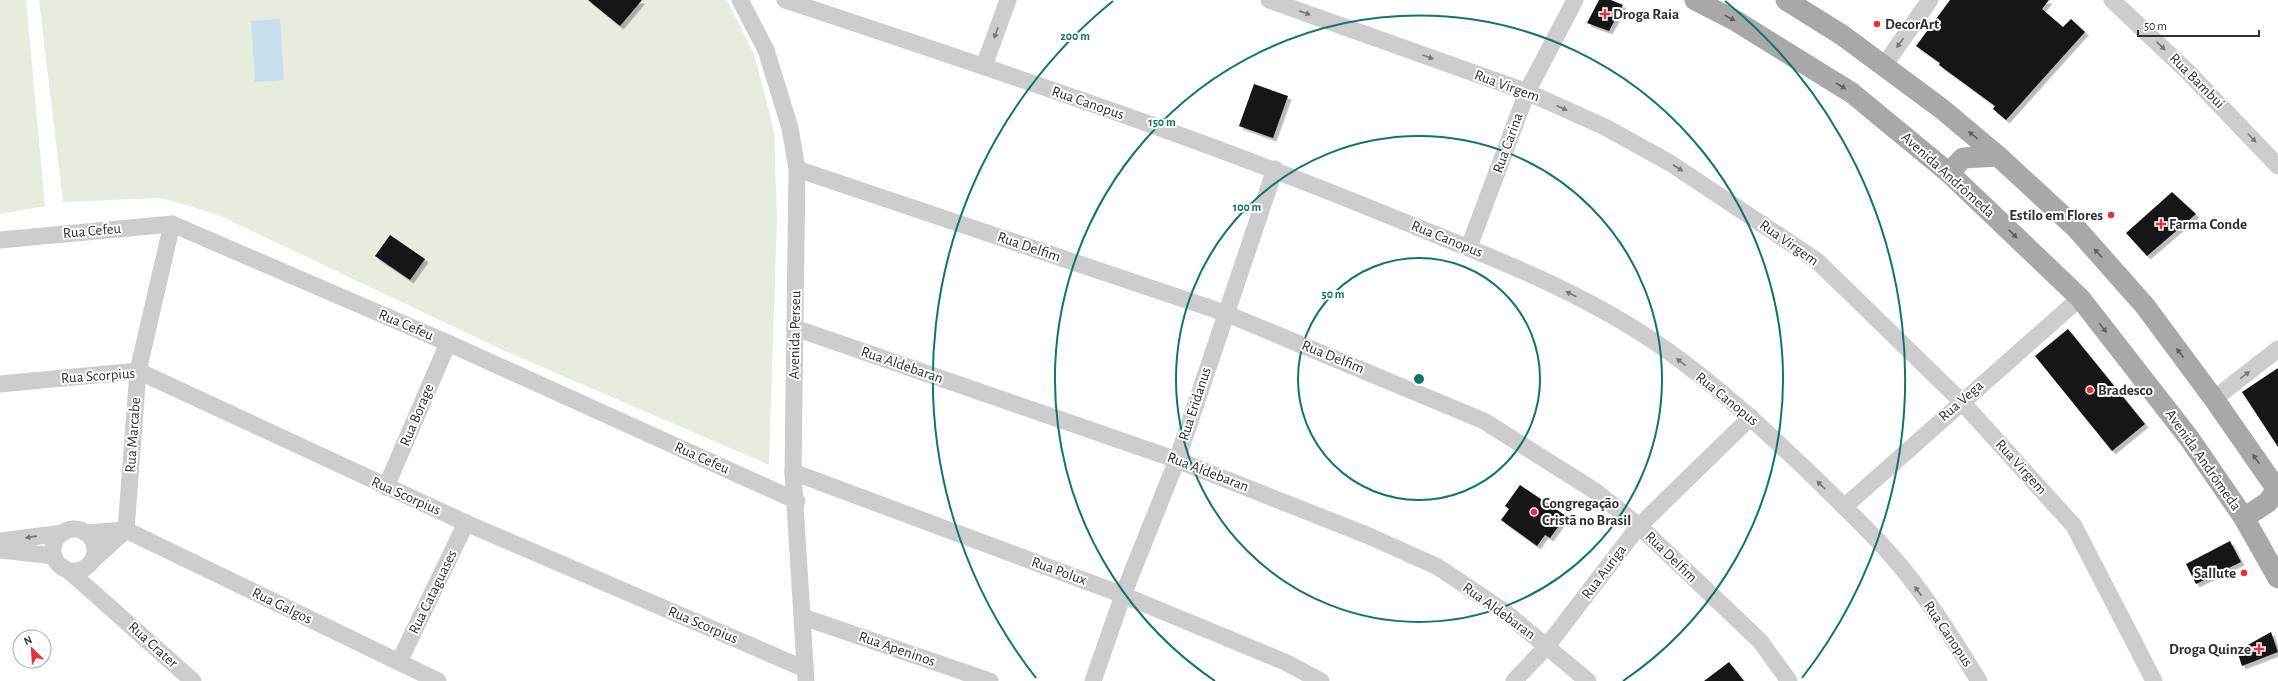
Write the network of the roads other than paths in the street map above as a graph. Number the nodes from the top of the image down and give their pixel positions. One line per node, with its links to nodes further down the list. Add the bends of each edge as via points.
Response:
1 (740, 0): 15 (street, Avenida Perseu, via 766,50 790,128)
2 (785, 0): 10 (street, Rua Canopus)
3 (1008, 0): 10 (street, one-way to 10)
4 (1269, 0): 12 (street, Rua Virgem, one-way to 12)
5 (1575, 0): 12 (street, Rua Carina)
6 (1695, 0): 17 (main road, Avenida Andrômeda, one-way to 17, via 1736,21 1852,93)
7 (1786, 0): 11 (main road, via 1842,35)
8 (1930, 0): 11 (street, one-way to 11)
9 (2112, 0): 14 (street, Rua Bambui, one-way to 14, via 2188,72)
10 (984, 66): 16 (street, Rua Canopus)
11 (1883, 67): 13 (main road, one-way to 11, via 1942,109)
12 (1527, 92): 20 (street, Rua Carina); 29 (street, Rua Virgem, one-way to 29, via 1605,127 1670,163 1816,260)
13 (1998, 156): 17 (main road, via 1963,158); 28 (main road, one-way to 13, via 2145,306 2111,267 2076,228)
14 (2278, 166)
15 (797, 169): 22 (street, Rua Delfim); 23 (street, Avenida Perseu)
16 (1275, 169): 20 (street, Rua Canopus); 22 (street, Rua Eridanus)
17 (1949, 173): 21 (main road, Avenida Andrômeda, one-way to 21)
18 (172, 224): 19 (street, Rua Cefeu); 24 (street, Rua Cefeu); 26 (street, Rua Marcabe)
19 (0, 240)
20 (1469, 247): 30 (street, Rua Canopus, one-way to 20, via 1664,348 1599,308 1538,277)
21 (2080, 298): 29 (street, Rua Vega); 37 (main road, Avenida Andrômeda, one-way to 37, via 2189,438)
22 (1226, 313): 31 (street, Rua Eridanus); 39 (street, Rua Delfim, via 1484,420 1595,492)
23 (795, 328): 31 (street, Rua Aldebaran); 32 (street, Avenida Perseu)
24 (448, 343): 33 (street, Rua Borage); 35 (street, Rua Cefeu)
25 (2278, 349): 28 (street, one-way to 25)
26 (138, 371): 27 (street, Rua Scorpius); 33 (street, Rua Scorpius); 40 (street, Rua Marcabe)
27 (0, 384)
28 (2214, 399): 34 (main road, one-way to 28)
29 (1962, 401): 36 (street, Rua Vega); 64 (street, Rua Virgem, via 2074,526)
30 (1751, 417): 36 (street, Rua Canopus, one-way to 30); 39 (street, Rua Auriga)
31 (1177, 460): 49 (street, Rua Eridanus); 52 (street, Rua Aldebaran, via 1369,536 1438,567 1505,612)
32 (793, 472): 35 (street, Avenida Perseu); 49 (street, Rua Polux)
33 (386, 487): 38 (street, Rua Scorpius)
34 (2277, 490): 37 (main road, via 2268,502)
35 (797, 501): 51 (street, Avenida Perseu)
36 (1844, 507): 63 (street, Rua Canopus, one-way to 36, via 1947,629 1891,554)
37 (2244, 518): 48 (main road, Avenida Andrômeda)
38 (466, 523): 53 (street, Rua Cataguases); 54 (street, Rua Scorpius)
39 (1639, 526): 52 (street, Rua Auriga); 62 (street, Rua Delfim, via 1760,641)
40 (126, 530): 42 (street); 46 (street); 53 (street, Rua Galgos)
41 (63, 533): 42 (street, via 75,529); 43 (street, one-way to 43); 45 (street, via 55,542)
42 (86, 533): 46 (street, via 95,548)
43 (0, 542)
44 (0, 550): 45 (street)
45 (54, 556): 47 (street, via 57,563)
46 (91, 563): 47 (street, via 76,572); 50 (street, Rua Crater)
47 (69, 571): 50 (street, Rua Crater)
48 (2278, 578)
49 (1123, 595): 58 (street, Rua Eridanus); 59 (street, Rua Polux, via 1285,662)
50 (112, 608): 55 (street, Rua Crater)
51 (803, 617): 54 (street, Avenida Perseu); 57 (street, Rua Apeninos)
52 (1547, 646): 60 (street, Rua Auriga); 61 (street, Rua Aldebaran)
53 (399, 662): 56 (street, Rua Galgos)
54 (805, 675)
55 (193, 681)
56 (438, 681)
57 (990, 681)
58 (1093, 681)
59 (1321, 681)
60 (1514, 681)
61 (1588, 681)
62 (1790, 681)
63 (1979, 681)
64 (2154, 681)

